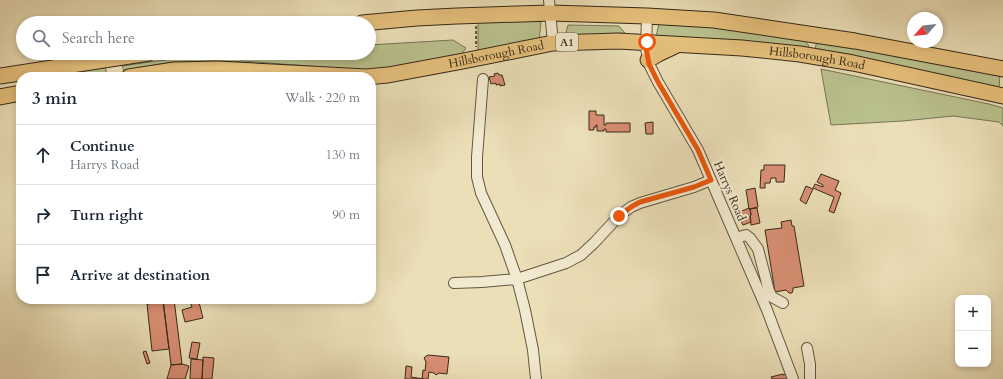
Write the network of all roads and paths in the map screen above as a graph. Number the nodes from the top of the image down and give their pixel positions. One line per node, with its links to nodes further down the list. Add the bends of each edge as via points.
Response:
1 (550, 6): 2 (highway, Hillsborough Road); 3 (highway, Hillsborough Road); 6 (street)
2 (476, 15): 4 (highway, Hillsborough Road); 8 (path)
3 (647, 16): 5 (street, Harrys Road); 11 (highway, Hillsborough Road, via 714,20 828,36)
4 (376, 22)
5 (647, 42): 6 (highway, Hillsborough Road / A1); 7 (highway, Hillsborough Road / A1); 10 (street, Harrys Road)
6 (553, 43): 8 (highway, Hillsborough Road / A1)
7 (680, 44): 10 (highway); 21 (highway, Hillsborough Road / A1, via 812,56)
8 (477, 59): 17 (highway, Hillsborough Road / A1)
9 (104, 60): 12 (highway)
10 (648, 60): 22 (street, Harrys Road, via 698,150)
11 (1003, 69)
12 (26, 72)
13 (161, 72): 14 (highway, Hillsborough Road / A1, via 217,69)
14 (273, 72)
15 (16, 74): 16 (highway)
16 (0, 76)
17 (376, 76)
18 (483, 79): 24 (street, via 477,177 481,193 505,245)
19 (16, 94): 20 (highway)
20 (0, 96)
21 (1003, 96)
22 (711, 180): 23 (street, Harrys Road); 24 (street, via 640,202 619,216 581,255 566,263)
23 (736, 238): 26 (street, Harrys Road); 26 (street, via 746,235 758,249 769,291 772,297 783,303)
24 (517, 279): 25 (street); 28 (street, via 533,350)
25 (454, 283)
26 (767, 310): 29 (street, Harrys Road)
27 (807, 348): 30 (street)
28 (536, 379)
29 (793, 379)
30 (810, 379)

